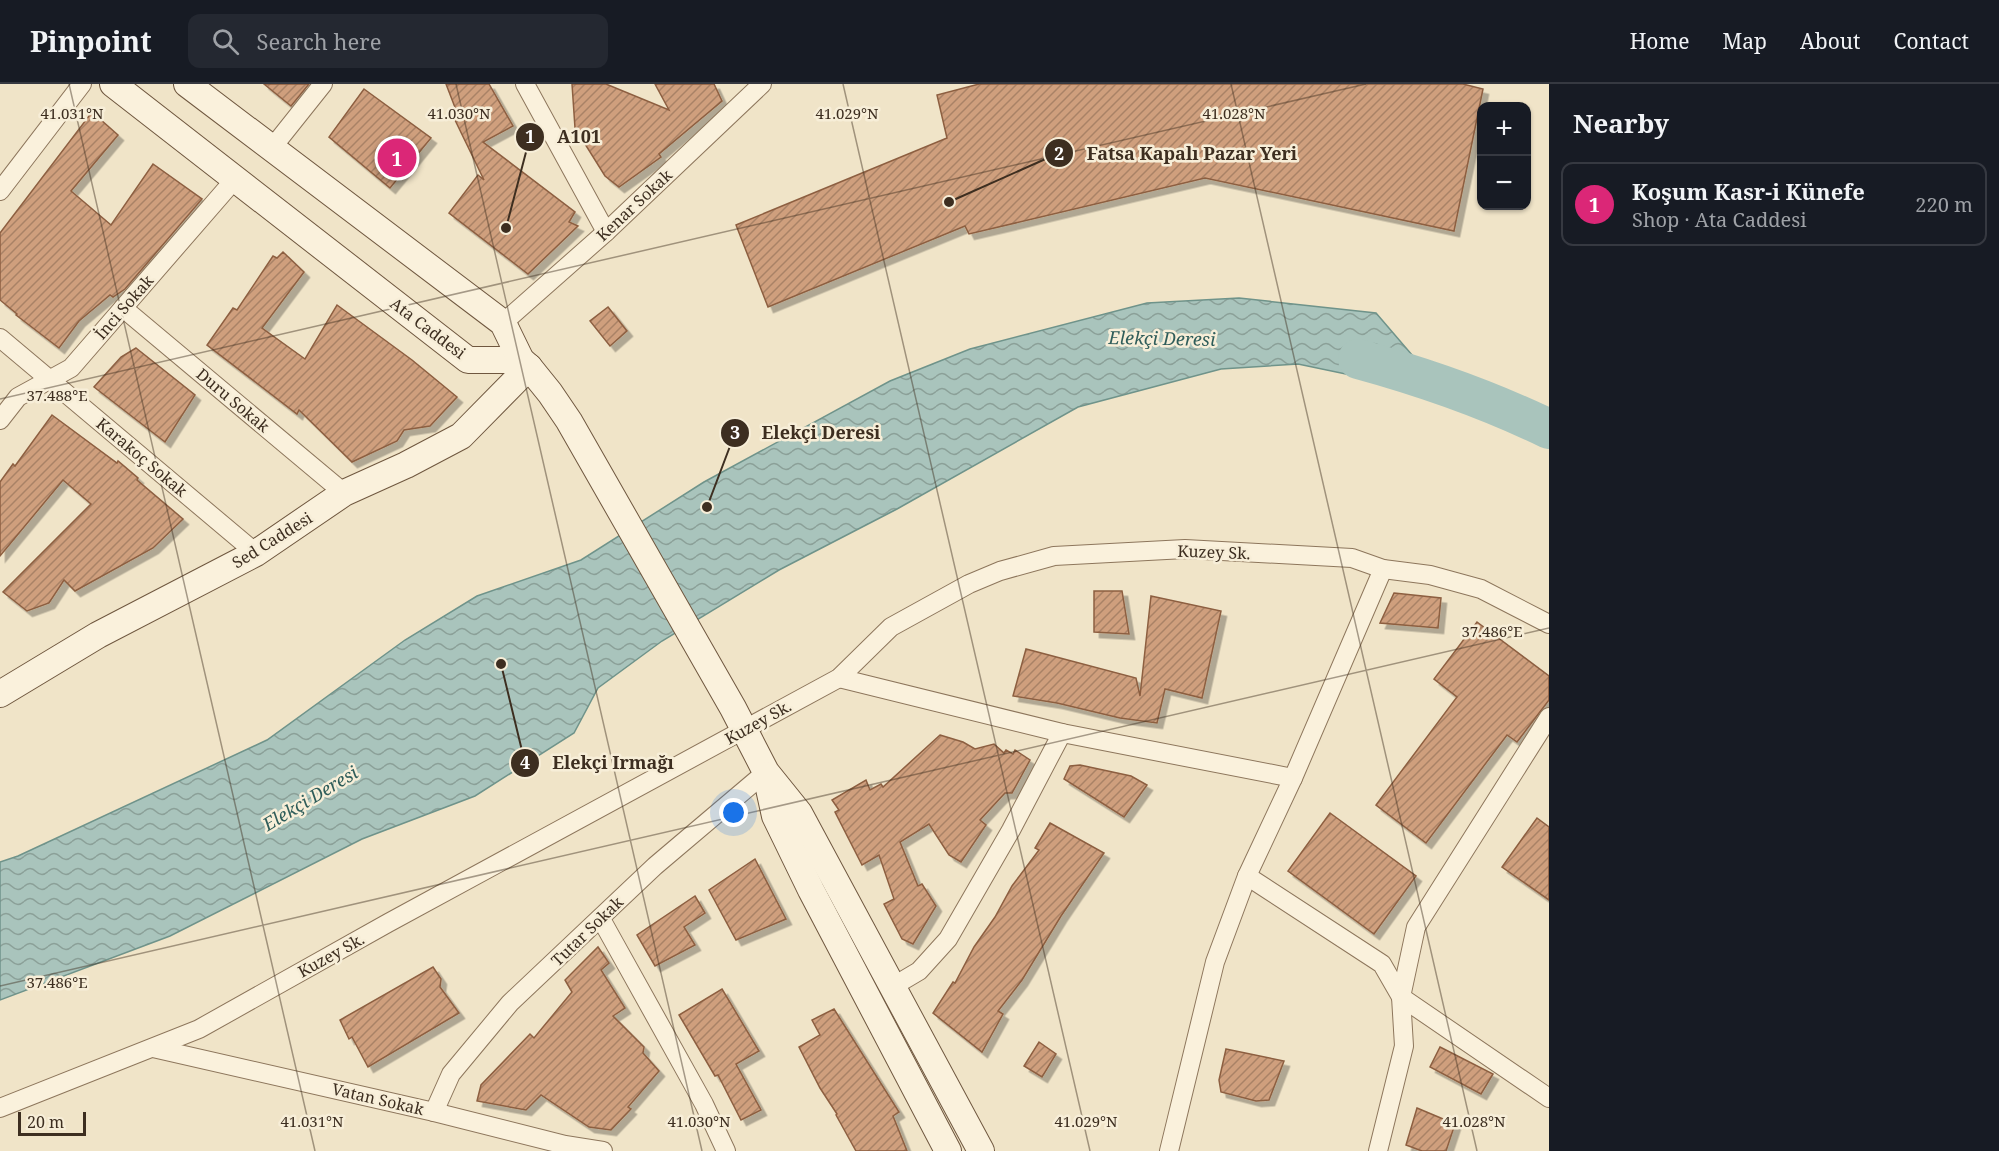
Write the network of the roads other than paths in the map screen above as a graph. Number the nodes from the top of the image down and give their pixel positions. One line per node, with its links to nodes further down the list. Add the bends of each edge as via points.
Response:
1 (82, 84): 10 (street)
2 (113, 84): 9 (main road, Ata Caddesi)
3 (187, 84): 8 (main road)
4 (323, 84): 8 (street)
5 (525, 84): 11 (street)
6 (762, 84): 7 (street, Kenar Sokak)
7 (744, 91): 11 (street, Kenar Sokak)
8 (272, 148): 13 (main road)
9 (235, 179): 12 (street, İnci Sokak); 15 (main road, Ata Caddesi, via 468,360)
10 (0, 191)
11 (606, 232): 13 (street, Kenar Sokak)
12 (123, 308): 16 (street, İnci Sokak, via 71,368); 18 (street, Duru Sokak)
13 (503, 323): 15 (main road)
14 (0, 338): 16 (street, Karakoç Sokak)
15 (525, 364): 18 (main road, Sed Caddesi, via 461,436); 25 (main road, via 569,421)
16 (51, 379): 17 (street, İnci Sokak, via 18,397); 19 (street, Karakoç Sokak)
17 (0, 420)
18 (344, 493): 19 (main road, Sed Caddesi)
19 (256, 554): 23 (main road, Sed Caddesi, via 98,636)
20 (1383, 569): 21 (street, Kuzey Sk., via 1430,575 1481,590); 22 (street, Kuzey Sk., via 1352,558 1185,549 1054,556 969,584 891,627); 28 (street)
21 (1549, 624)
22 (839, 678): 25 (street, Kuzey Sk.); 26 (street)
23 (0, 694)
24 (1549, 717): 34 (street, via 1416,927)
25 (738, 719): 27 (main road); 36 (street, Kuzey Sk., via 398,918 199,1029)
26 (1062, 734): 28 (street); 33 (street, via 948,939 919,971)
27 (766, 772): 29 (main road, via 799,813); 31 (main road, via 775,816); 32 (street, Tutar Sokak, via 655,866)
28 (1293, 778): 30 (street)
29 (832, 876): 31 (main road); 33 (main road)
30 (1247, 876): 34 (street, via 1382,964); 46 (street, via 1215,962)
31 (811, 890): 35 (main road)
32 (601, 919): 40 (street, Tutar Sokak, via 510,1003 452,1074); 43 (street)
33 (892, 987): 35 (main road); 38 (main road)
34 (1401, 997): 37 (street); 47 (street, via 1404,1046)
35 (871, 1003): 41 (main road)
36 (153, 1048): 39 (street, Kuzey Sk.); 40 (street, Vatan Sokak)
37 (1549, 1098)
38 (957, 1105): 41 (main road); 45 (main road)
39 (0, 1108)
40 (434, 1112): 42 (street, Vatan Sokak)
41 (932, 1121): 44 (main road)
42 (603, 1151)
43 (726, 1151)
44 (948, 1151)
45 (981, 1151)
46 (1168, 1151)
47 (1378, 1151)

